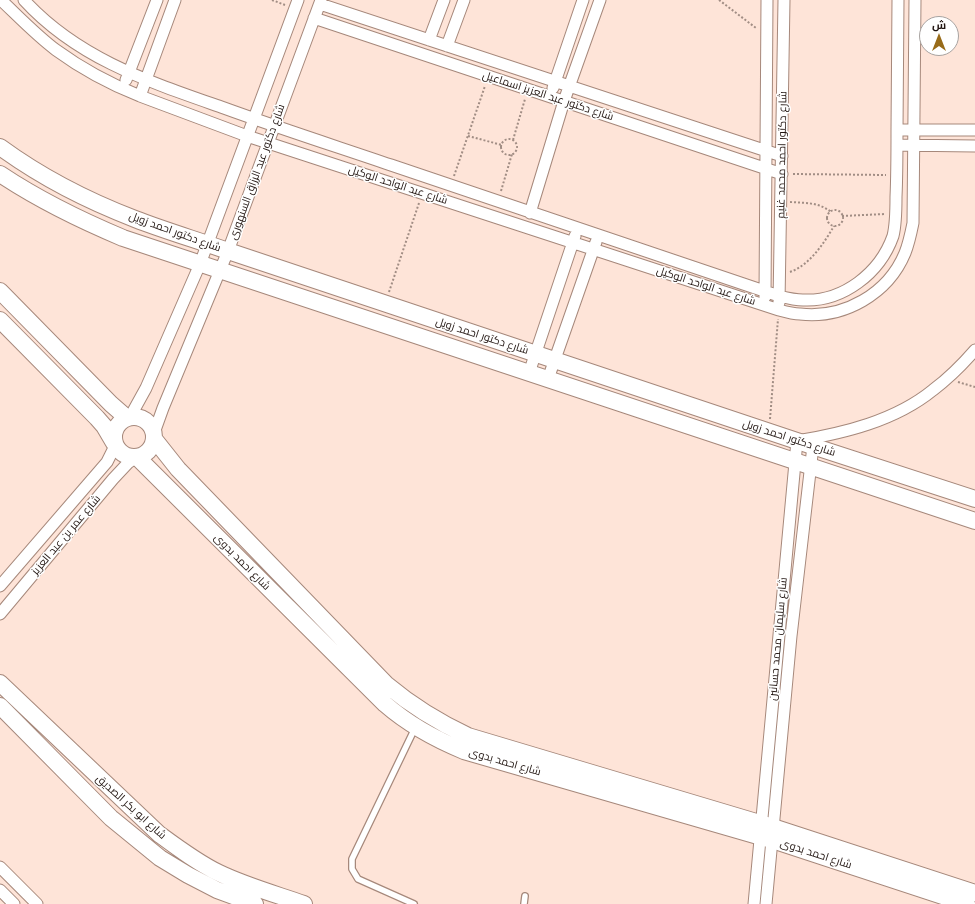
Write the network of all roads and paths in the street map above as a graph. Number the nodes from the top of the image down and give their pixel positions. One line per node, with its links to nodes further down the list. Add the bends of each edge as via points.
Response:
1 (1, 0): 18 (street, شارع عبد الواحد الوكيل)
2 (16, 0): 18 (street)
3 (157, 0): 24 (street)
4 (175, 0): 26 (street)
5 (272, 0): 17 (path)
6 (444, 0): 22 (street)
7 (464, 0): 23 (street)
8 (583, 0): 27 (street)
9 (600, 0): 28 (street)
10 (719, 0): 21 (path)
11 (768, 0): 21 (street, شارع دكتور احمد محمد غنيم)
12 (784, 0): 50 (street, شارع دكتور احمد محمد غنيم)
13 (898, 0): 36 (street, شارع عبد الواحد الوكيل)
14 (915, 0): 37 (street, شارع عبد الواحد الوكيل)
15 (320, 2): 19 (street, شارع دكتور عبد الرزاق السنهورى); 22 (street, شارع دكتور عبد العزيز اسماعيل)
16 (30, 3): 20 (street); 24 (street, شارع عبد الواحد الوكيل, via 52,26 74,42)
17 (297, 5): 34 (street, شارع دكتور عبد الرزاق السنهورى)
18 (12, 11): 20 (street, شارع عبد الواحد الوكيل)
19 (314, 18): 25 (street, شارع دكتور عبد العزيز اسماعيل); 35 (street, شارع دكتور عبد الرزاق السنهورى)
20 (26, 24): 29 (street, شارع عبد الواحد الوكيل, via 55,49 83,68)
21 (767, 37): 48 (street, شارع دكتور احمد محمد غنيم)
22 (429, 40): 23 (street, شارع دكتور عبد العزيز اسماعيل)
23 (447, 46): 27 (street, شارع دكتور عبد العزيز اسماعيل)
24 (129, 73): 26 (street, شارع عبد الواحد الوكيل); 29 (street)
25 (488, 77): 30 (street, شارع دكتور عبد العزيز اسماعيل); 40 (path)
26 (146, 80): 31 (street); 34 (street, شارع عبد الواحد الوكيل)
27 (555, 81): 28 (street, شارع دكتور عبد العزيز اسماعيل); 32 (street)
28 (569, 86): 33 (street); 48 (street, شارع دكتور عبد العزيز اسماعيل)
29 (122, 89): 31 (street, شارع عبد الواحد الوكيل)
30 (528, 89): 32 (street, شارع دكتور عبد العزيز اسماعيل); 41 (path)
31 (140, 96): 39 (street, شارع عبد الواحد الوكيل)
32 (550, 96): 33 (street, شارع دكتور عبد العزيز اسماعيل)
33 (564, 101): 51 (street, شارع دكتور عبد العزيز اسماعيل); 60 (street)
34 (254, 119): 35 (street, شارع عبد الواحد الوكيل); 39 (street, شارع دكتور عبد الرزاق السنهورى)
35 (274, 126): 42 (street, شارع دكتور عبد الرزاق السنهورى); 55 (street, شارع عبد الواحد الوكيل)
36 (897, 130): 37 (street); 44 (street, شارع عبد الواحد الوكيل)
37 (914, 130): 38 (street); 45 (street, شارع عبد الواحد الوكيل)
38 (975, 130)
39 (247, 136): 42 (street, شارع عبد الواحد الوكيل); 67 (street, شارع دكتور عبد الرزاق السنهورى)
40 (468, 136): 43 (path); 55 (path)
41 (513, 140): 43 (path, via 505,140); 49 (path, via 517,147)
42 (268, 142): 56 (street, شارع عبد الواحد الوكيل); 69 (street, شارع دكتور عبد الرزاق السنهورى)
43 (502, 145): 49 (path, via 504,152)
44 (897, 146): 45 (street); 54 (street, شارع عبد الواحد الوكيل)
45 (914, 146): 46 (street); 78 (street, شارع عبد الواحد الوكيل, via 913,223 910,239 897,268 887,281 862,301 832,313 816,315)
46 (975, 146)
47 (0, 147): 67 (street, شارع دكتور احمد زويل, via 67,188 100,204)
48 (766, 151): 50 (street, شارع دكتور عبد العزيز اسماعيل); 51 (street, شارع دكتور احمد محمد غنيم)
49 (512, 154): 57 (path)
50 (782, 156): 53 (street, شارع دكتور احمد محمد غنيم)
51 (766, 169): 53 (street, شارع دكتور عبد العزيز اسماعيل); 74 (street, شارع دكتور احمد محمد غنيم)
52 (0, 174): 70 (street, شارع دكتور احمد زويل, via 87,223)
53 (782, 174): 54 (path); 58 (street, شارع دكتور احمد محمد غنيم)
54 (897, 175): 61 (street, شارع عبد الواحد الوكيل)
55 (451, 185): 57 (street, شارع عبد الواحد الوكيل)
56 (422, 193): 66 (street, شارع عبد الواحد الوكيل); 76 (path)
57 (498, 202): 60 (street, شارع عبد الواحد الوكيل)
58 (781, 202): 59 (path, via 813,203); 72 (street, شارع دكتور احمد محمد غنيم)
59 (831, 212): 62 (path, via 838,211); 63 (path, via 827,220)
60 (530, 213): 64 (street, شارع عبد الواحد الوكيل)
61 (896, 214): 62 (path); 75 (street, شارع عبد الواحد الوكيل, via 893,235 885,253 860,283 824,298 804,300)
62 (842, 216): 63 (path, via 840,224)
63 (834, 226): 72 (path, via 813,255 794,270)
64 (577, 228): 65 (street, شارع عبد الواحد الوكيل); 66 (street)
65 (598, 235): 68 (street); 74 (street, شارع عبد الواحد الوكيل)
66 (573, 242): 68 (street, شارع عبد الواحد الوكيل); 81 (street)
67 (207, 244): 69 (street, شارع دكتور احمد زويل); 70 (street, شارع دكتور عبد الرزاق السنهورى)
68 (593, 249): 77 (street, شارع عبد الواحد الوكيل); 82 (street)
69 (228, 251): 71 (street, شارع دكتور عبد الرزاق السنهورى); 76 (street, شارع دكتور احمد زويل)
70 (200, 264): 71 (street, شارع دكتور احمد زويل); 87 (street, شارع دكتور عبد الرزاق السنهورى, via 146,388)
71 (220, 271): 83 (street, شارع دكتور احمد زويل); 89 (street, شارع دكتور عبد الرزاق السنهورى, via 163,408)
72 (780, 276): 75 (street, شارع دكتور احمد محمد غنيم)
73 (0, 291): 87 (street, via 111,404)
74 (765, 292): 75 (street, شارع عبد الواحد الوكيل); 77 (street, شارع دكتور احمد محمد غنيم)
75 (779, 296): 78 (street, شارع دكتور احمد محمد غنيم)
76 (385, 304): 81 (street, شارع دكتور احمد زويل)
77 (764, 305): 78 (street, شارع عبد الواحد الوكيل)
78 (779, 310): 88 (path)
79 (0, 320): 91 (street, via 97,418)
80 (975, 350): 85 (street)
81 (535, 354): 82 (street, شارع دكتور احمد زويل); 83 (street)
82 (555, 360): 84 (street); 88 (street, شارع دكتور احمد زويل)
83 (529, 373): 84 (street, شارع دكتور احمد زويل)
84 (548, 379): 94 (street, شارع دكتور احمد زويل)
85 (947, 379): 86 (path); 90 (street, via 908,407 881,419 832,435)
86 (975, 387)
87 (128, 418): 89 (street, via 142,418 152,427); 91 (street, via 117,425)
88 (769, 431): 90 (street, شارع دكتور احمد زويل)
89 (154, 436): 93 (street, via 153,445 147,453); 103 (street, شارع احمد بدوى, via 178,469 387,685 425,714 468,736)
90 (797, 441): 92 (street, شارع دكتور احمد زويل); 94 (street, شارع سليمان محمد حسانين)
91 (115, 444): 93 (street, via 123,455); 98 (street, شارع عمر بن عبد العزيز, via 107,462)
92 (813, 446): 95 (street, شارع سليمان محمد حسانين); 96 (street, شارع دكتور احمد زويل)
93 (136, 458): 99 (street, شارع عمر بن عبد العزيز, via 113,478); 102 (street, شارع احمد بدوى, via 385,704)
94 (795, 460): 95 (street, شارع دكتور احمد زويل); 103 (street, شارع سليمان محمد حسانين)
95 (810, 466): 97 (street, شارع دكتور احمد زويل); 103 (street, شارع سليمان محمد حسانين)
96 (975, 499)
97 (975, 521)
98 (0, 586)
99 (0, 614)
100 (0, 683): 109 (street, شارع ابو بكر الصديق, via 159,834 218,873)
101 (0, 706): 112 (street, شارع ابو بكر الصديق, via 111,818 160,858 217,890)
102 (416, 728): 103 (street, شارع احمد بدوى, via 464,751); 114 (lane, via 352,859 352,869 358,879)
103 (767, 831): 107 (street, شارع احمد بدوى); 116 (street); 117 (street); 118 (street, شارع احمد بدوى)
104 (0, 867): 106 (street)
105 (0, 890): 110 (street)
106 (25, 892): 110 (street); 111 (street)
107 (975, 893)
108 (524, 896): 115 (lane)
109 (283, 901): 113 (street, شارع ابو بكر الصديق)
110 (13, 904)
111 (36, 904)
112 (255, 904)
113 (304, 904)
114 (414, 904)
115 (524, 904)
116 (754, 904)
117 (766, 904)
118 (967, 904)

